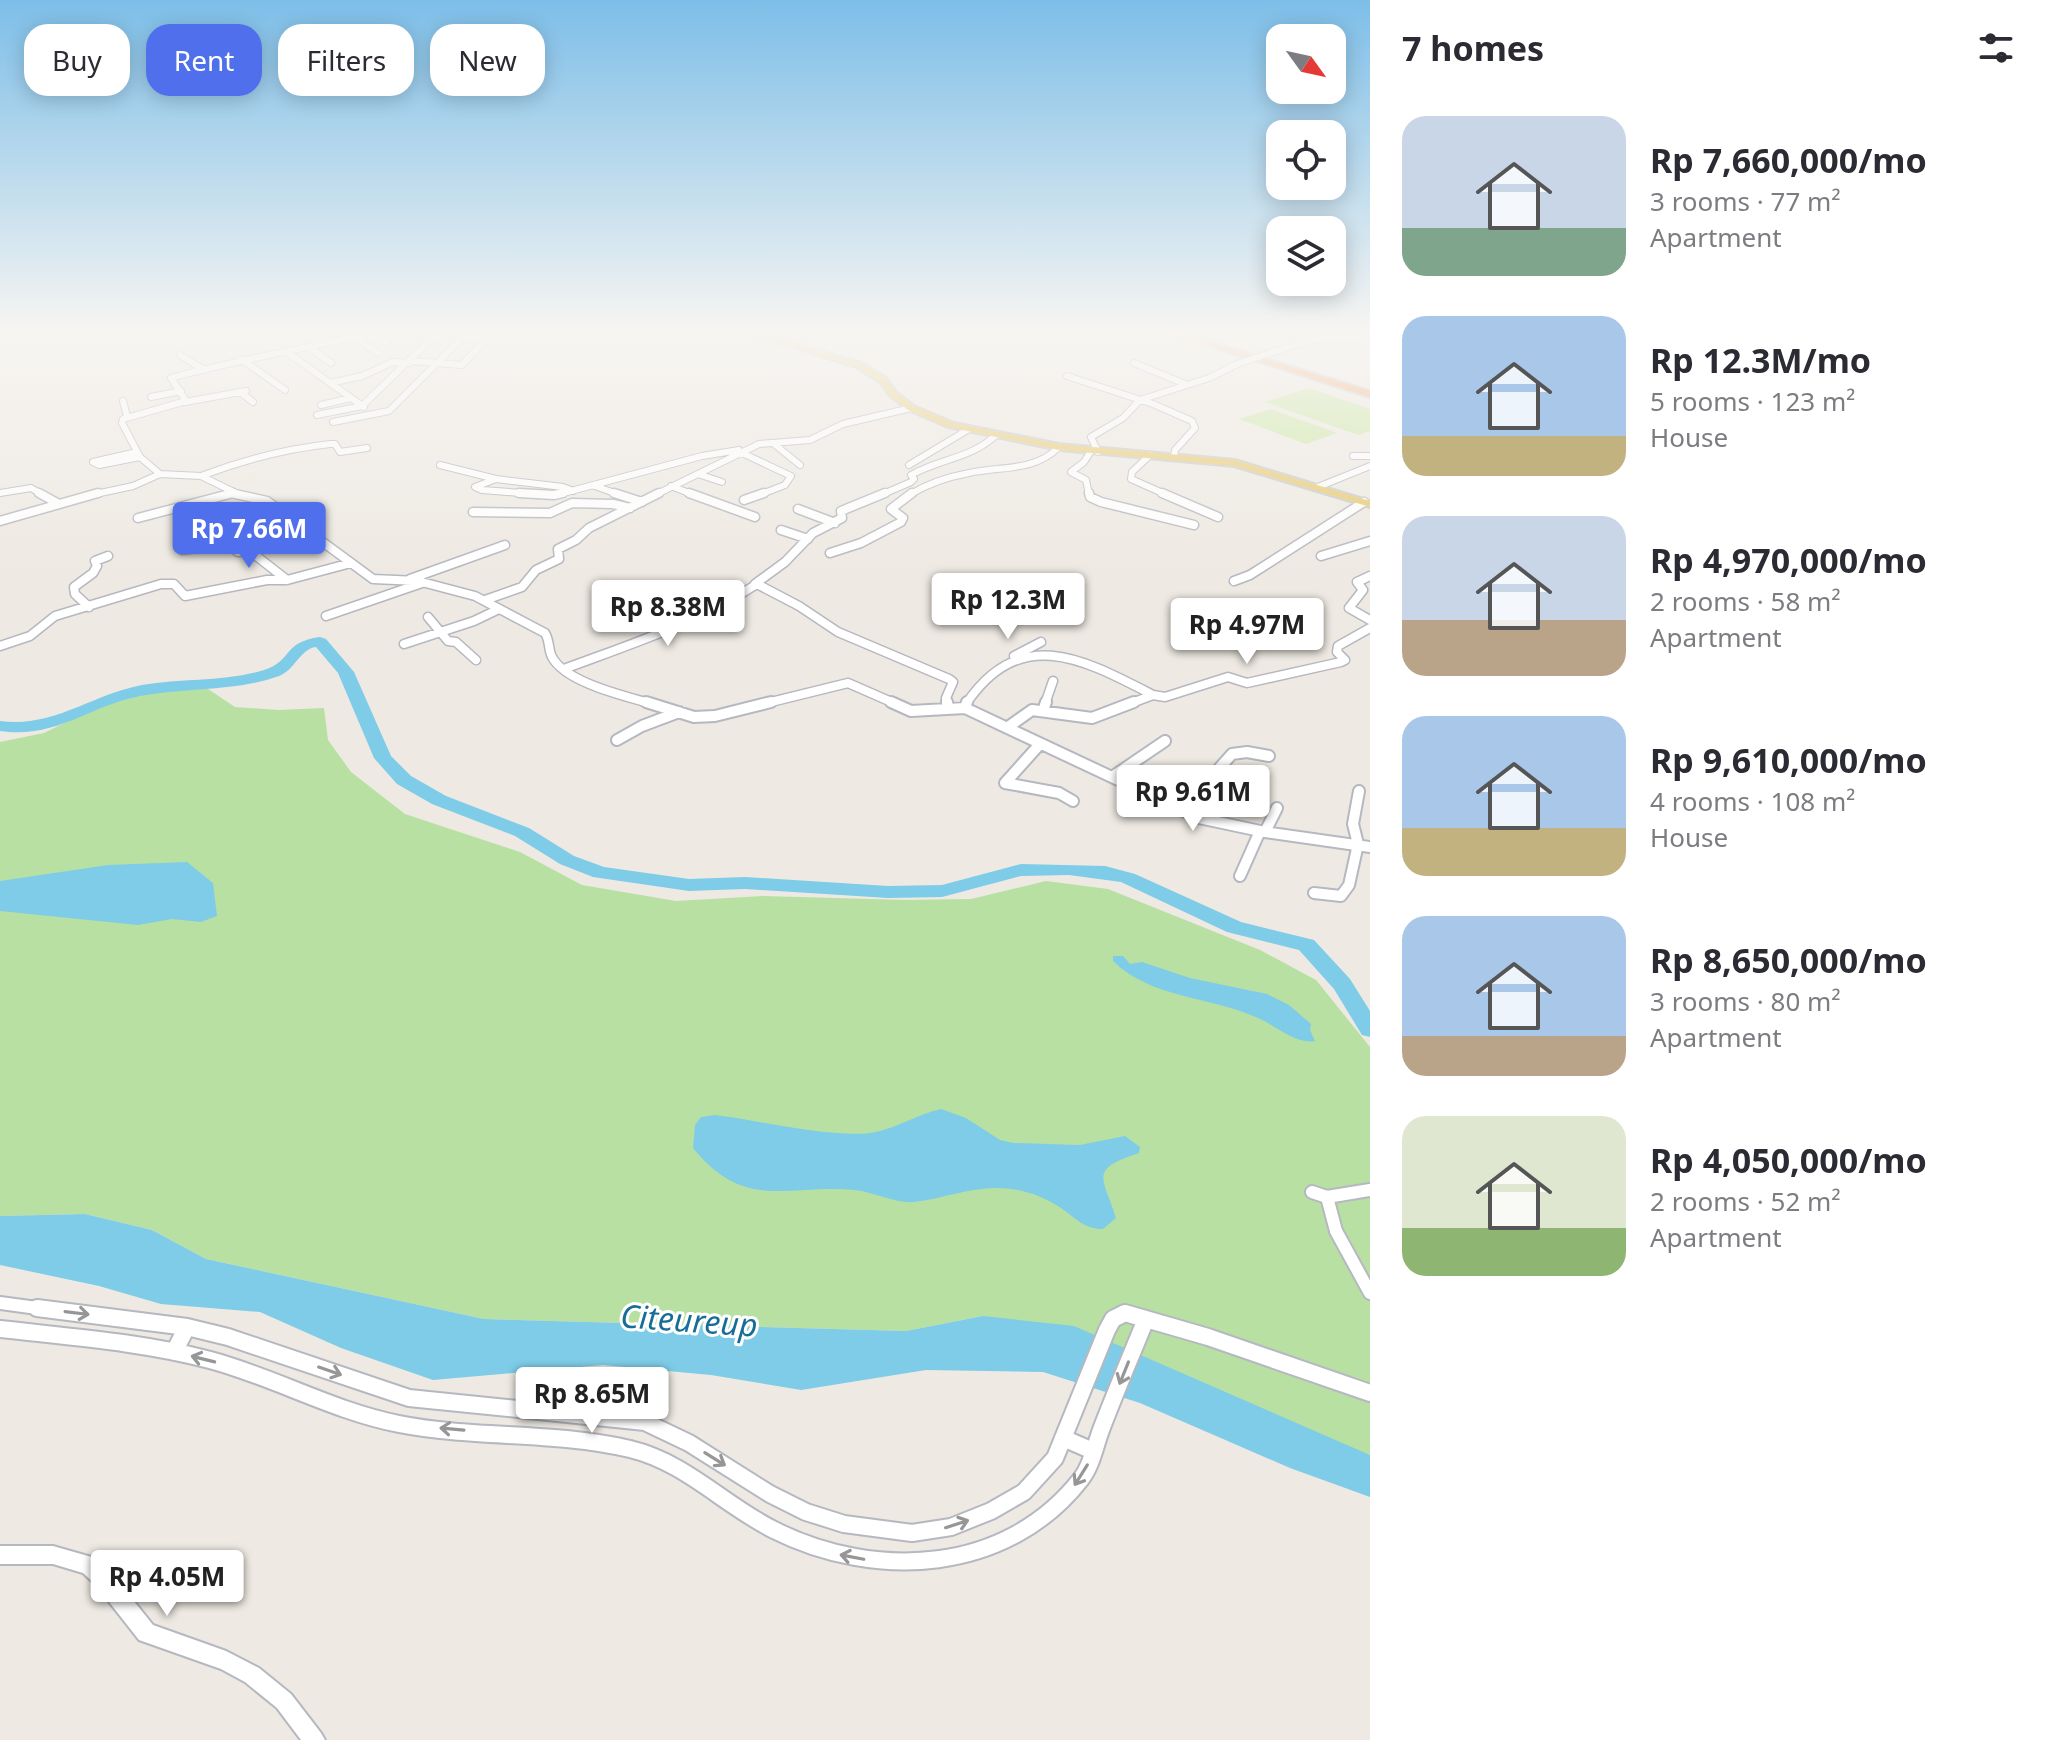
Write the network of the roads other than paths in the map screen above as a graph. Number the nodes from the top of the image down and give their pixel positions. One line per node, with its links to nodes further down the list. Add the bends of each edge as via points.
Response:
1 (125, 410): 12 (street)
2 (151, 410): 12 (street)
3 (341, 410): 11 (street)
4 (368, 410): 10 (street)
5 (390, 410): 10 (street)
6 (902, 410): 16 (street, via 838,425 810,440)
7 (915, 410): 14 (main road)
8 (1130, 410): 20 (street, via 1091,437)
9 (1170, 410): 23 (street, via 1196,425)
10 (372, 413): 13 (street)
11 (317, 415)
12 (127, 416): 21 (street, via 122,423)
13 (333, 422)
14 (969, 429): 15 (main road); 28 (street)
15 (996, 435): 17 (main road); 54 (street, via 982,448 922,468 911,475 911,482 841,511 844,516)
16 (774, 444): 19 (street); 27 (street)
17 (1059, 447): 20 (main road); 63 (street, via 1030,465 961,474 909,495 891,509 903,518 901,522)
18 (367, 448): 32 (street, via 340,452 335,444 327,444 289,449)
19 (743, 450): 31 (street); 35 (street); 43 (street, via 791,479)
20 (1094, 451): 22 (main road); 56 (street, via 1071,472 1086,480 1090,497)
21 (138, 455): 21 (street, via 99,465 93,462); 30 (street)
22 (1150, 455): 23 (main road); 51 (street, via 1131,479)
23 (1174, 456): 37 (main road, via 1247,466)
24 (1353, 456): 25 (street)
25 (1370, 456)
26 (440, 465): 33 (street)
27 (800, 465)
28 (909, 465)
29 (1370, 466): 37 (street)
30 (160, 474): 32 (street); 46 (street)
31 (698, 474): 34 (street); 36 (street)
32 (201, 476): 41 (street)
33 (496, 479): 38 (street); 38 (street, via 476,488 546,496)
34 (722, 482)
35 (594, 485): 38 (street); 44 (street)
36 (671, 486): 39 (street); 42 (street)
37 (1318, 487): 45 (main road)
38 (573, 491)
39 (661, 492): 42 (street, via 686,497); 44 (street)
40 (2, 493): 46 (street, via 31,488)
41 (233, 493): 52 (street); 55 (street, via 267,501)
42 (694, 493): 50 (street)
43 (744, 500)
44 (642, 502): 47 (street)
45 (1367, 503): 70 (street)
46 (59, 504): 53 (street)
47 (630, 508): 49 (street, via 572,503 550,513); 73 (street, via 559,549 559,559 536,570 525,586)
48 (798, 509): 54 (street)
49 (473, 512)
50 (755, 517)
51 (1218, 517)
52 (138, 518)
53 (0, 521)
54 (835, 523): 58 (street)
55 (297, 524): 60 (street); 66 (street)
56 (1194, 525)
57 (781, 530): 58 (street)
58 (808, 539): 72 (street)
59 (1370, 541): 65 (street)
60 (226, 543): 62 (street); 68 (street, via 238,552 250,551)
61 (505, 545): 69 (street)
62 (182, 550)
63 (830, 553)
64 (108, 556): 74 (street, via 97,560 93,573 74,587)
65 (1321, 556)
66 (351, 563): 68 (street); 69 (street, via 377,580)
67 (1370, 576): 78 (street, via 1357,582 1363,590 1349,608)
68 (287, 580): 74 (street, via 188,597 167,583)
69 (409, 580): 71 (street)
70 (1234, 581)
71 (424, 582): 73 (street); 76 (street)
72 (755, 584): 86 (street, via 681,626); 89 (street, via 838,632 949,679 953,682)
73 (485, 600): 75 (street)
74 (89, 607): 83 (street, via 55,616 30,636)
75 (499, 609): 80 (street); 86 (street, via 545,633 551,656)
76 (326, 616)
77 (428, 617): 80 (street)
78 (1370, 620)
79 (1370, 628): 88 (street, via 1336,651 1341,662 1247,683 1228,677 1165,697)
80 (442, 631): 82 (street); 84 (street)
81 (1041, 642): 85 (street)
82 (404, 644)
83 (0, 646)
84 (476, 660)
85 (1011, 661): 88 (street, via 1057,655 1082,661); 90 (street, via 996,668)
86 (564, 669): 92 (street, via 594,686)
87 (1053, 681): 91 (street)
88 (1153, 695): 91 (street, via 1092,718)
89 (948, 707): 90 (street); 92 (street, via 911,711 848,683 715,716)
90 (965, 708): 93 (street)
91 (1043, 711): 93 (street, via 1029,712)
92 (679, 712): 94 (street)
93 (1008, 727): 96 (street)
94 (617, 740)
95 (1165, 741): 98 (street)
96 (1040, 744): 98 (street); 100 (street, via 1005,783 1059,793)
97 (1269, 756): 102 (street, via 1233,753)
98 (1112, 777): 102 (street)
99 (1359, 791): 104 (street, via 1353,824)
100 (1073, 801)
101 (1277, 808): 103 (street)
102 (1182, 810): 103 (street)
103 (1263, 832): 104 (street); 106 (street)
104 (1358, 844): 105 (street); 107 (street, via 1345,893)
105 (1370, 847)
106 (1240, 876)
107 (1314, 893)
108 (1370, 1190): 110 (street)
109 (1312, 1192): 110 (street)
110 (1334, 1195): 111 (street, via 1336,1231)
111 (1370, 1293)
112 (0, 1303): 114 (street, one-way to 114)
113 (1146, 1319): 117 (street); 118 (street, via 1125,1313 1113,1319); 119 (street, one-way to 119)
114 (187, 1327): 116 (street); 118 (street, one-way to 118, via 409,1398 645,1422 806,1512 883,1531 951,1527 991,1511 1024,1492 1055,1458)
115 (0, 1329): 116 (street)
116 (174, 1352): 119 (street, one-way to 116, via 1083,1476 1048,1516 1010,1539 964,1558 882,1562 795,1540 634,1449 398,1424)
117 (1370, 1393)
118 (1063, 1438): 119 (street)
119 (1093, 1451)
120 (0, 1555): 121 (street, via 53,1555 88,1565 146,1633 252,1675 284,1701)
121 (314, 1740)

